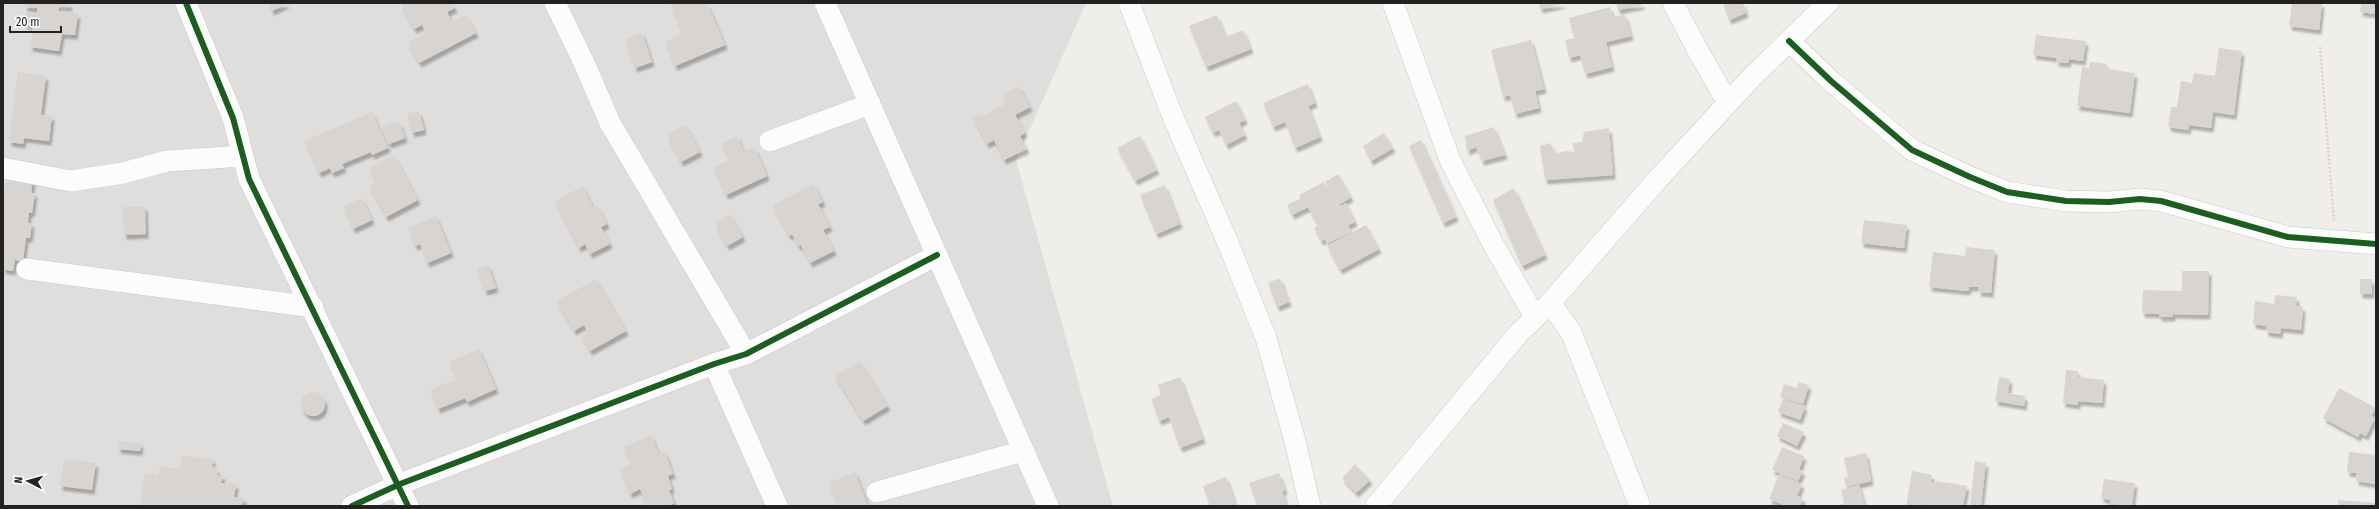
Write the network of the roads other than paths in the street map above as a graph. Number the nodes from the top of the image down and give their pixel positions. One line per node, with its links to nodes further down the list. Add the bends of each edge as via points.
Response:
1 (186, 3): 12 (street, via 233,118)
2 (555, 3): 20 (street, via 610,123)
3 (825, 3): 10 (street)
4 (1129, 3): 29 (street, via 1173,117 1266,338)
5 (1393, 3): 19 (street, via 1450,160)
6 (1673, 3): 9 (street, via 1696,49)
7 (1828, 3): 8 (street)
8 (1789, 41): 9 (street); 14 (street, via 1831,81 1912,150 2006,192 2066,201 2161,201 2288,237)
9 (1728, 103): 17 (street)
10 (870, 104): 11 (street); 15 (street)
11 (770, 141)
12 (243, 156): 13 (street, via 167,161 124,173 71,181); 18 (street, via 249,179)
13 (3, 168)
14 (2376, 244)
15 (937, 255): 20 (street); 22 (street)
16 (27, 269): 18 (street)
17 (1550, 303): 19 (street); 31 (street, via 1571,332)
18 (313, 306): 23 (street)
19 (1535, 318): 30 (street, via 1518,334)
20 (746, 354): 21 (street)
21 (714, 364): 23 (street); 27 (street)
22 (1023, 451): 24 (street); 28 (street)
23 (400, 484): 25 (street); 26 (street)
24 (877, 492)
25 (352, 506)
26 (408, 506)
27 (777, 506)
28 (1048, 506)
29 (1310, 506)
30 (1376, 506)
31 (1640, 506)

